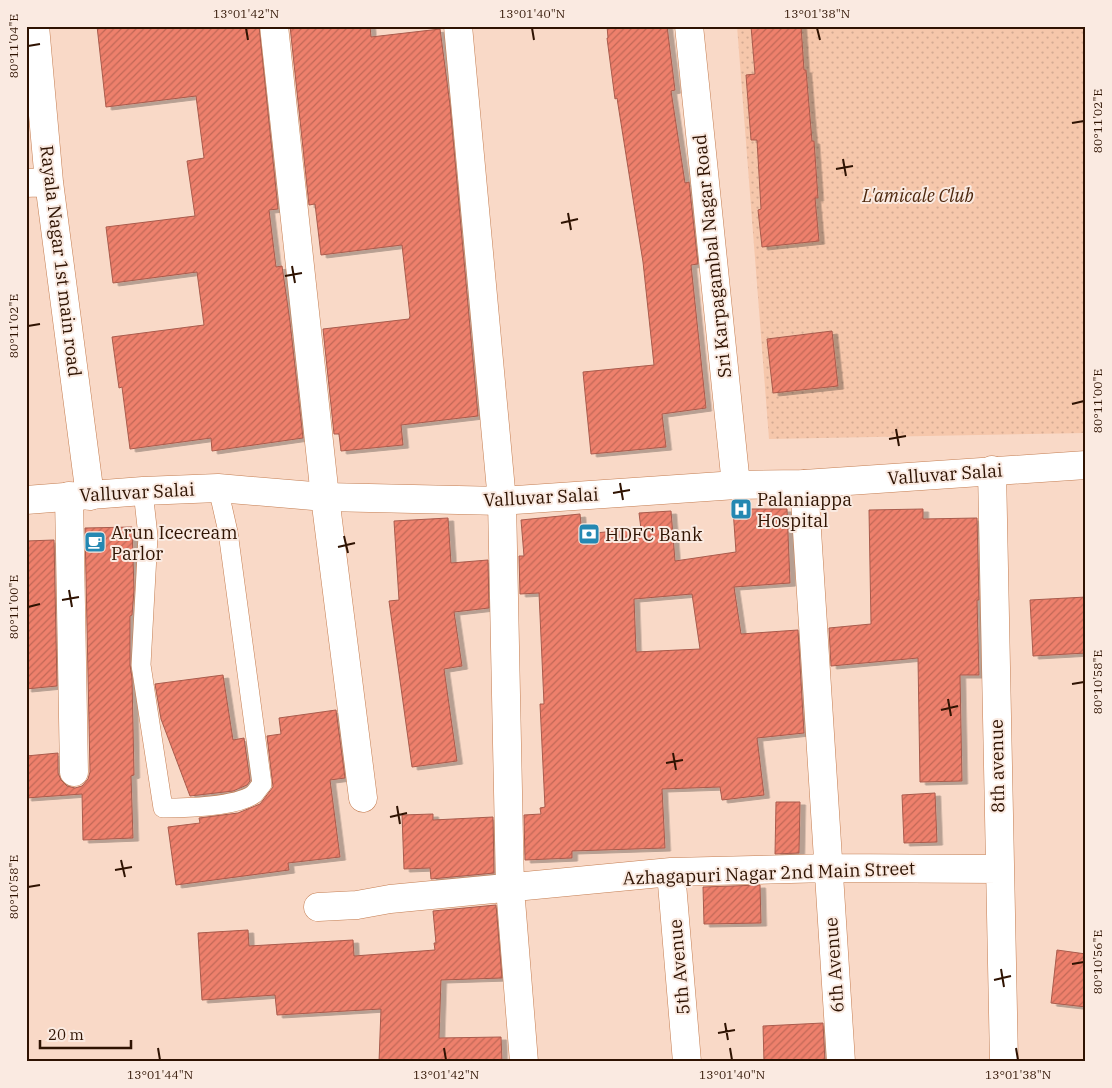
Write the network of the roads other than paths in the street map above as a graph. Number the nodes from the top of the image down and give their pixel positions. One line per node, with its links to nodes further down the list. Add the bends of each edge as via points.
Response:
1 (35, 26): 5 (street, Rayala Nagar 1st main road)
2 (274, 26): 13 (street)
3 (458, 26): 15 (street)
4 (689, 26): 9 (street, Sri Karpagambal Nagar Road)
5 (38, 183): 12 (street, Rayala Nagar 1st main road)
6 (1086, 465): 7 (street, Valluvar Salai)
7 (992, 470): 8 (street, Valluvar Salai); 19 (street, 8th avenue)
8 (804, 484): 9 (street, Valluvar Salai); 18 (street, 6th Avenue)
9 (736, 485): 15 (street, Valluvar Salai)
10 (218, 488): 11 (street, Valluvar Salai); 11 (lane, via 228,532 262,784 253,795 198,808 163,808 141,665 148,536); 13 (street, Valluvar Salai)
11 (143, 491): 12 (street, Valluvar Salai)
12 (80, 496): 14 (street, Valluvar Salai); 16 (street, Rayala Nagar 1st main road)
13 (325, 497): 15 (street, Valluvar Salai); 17 (street)
14 (26, 500)
15 (502, 501): 21 (street)
16 (74, 772)
17 (363, 798)
18 (828, 868): 19 (street, Azhagapuri Nagar 2nd Main Street); 20 (street, Azhagapuri Nagar 2nd Main Street); 25 (street, 6th Avenue)
19 (999, 869): 26 (street, 8th avenue)
20 (671, 872): 21 (street, Azhagapuri Nagar 2nd Main Street); 24 (street, 5th Avenue)
21 (510, 888): 22 (street, Azhagapuri Nagar 2nd Main Street); 23 (street)
22 (318, 907)
23 (524, 1062)
24 (687, 1062)
25 (841, 1062)
26 (1004, 1062)

